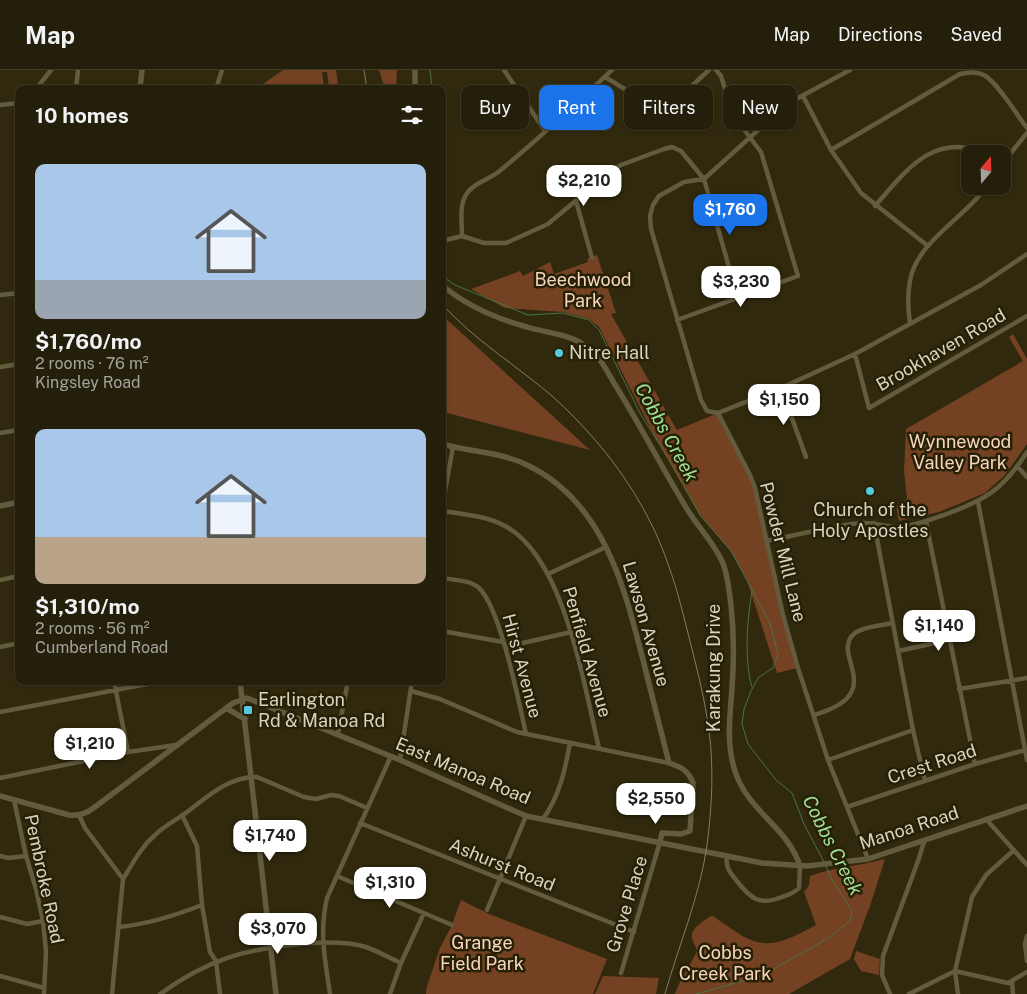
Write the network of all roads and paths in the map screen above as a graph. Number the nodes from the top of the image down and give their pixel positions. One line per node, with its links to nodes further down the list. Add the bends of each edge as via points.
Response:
1 (51, 70): 14 (street)
2 (78, 70): 15 (street)
3 (142, 70): 16 (street)
4 (222, 70): 17 (street)
5 (415, 70): 18 (street)
6 (504, 70): 12 (street)
7 (513, 70): 12 (street)
8 (612, 70): 13 (street)
9 (709, 70): 13 (street, via 671,102 656,105)
10 (716, 70): 25 (street, via 721,76 733,115)
11 (850, 70): 19 (street)
12 (508, 75): 23 (street)
13 (605, 77): 23 (street)
14 (39, 85)
15 (76, 85)
16 (140, 85)
17 (217, 85)
18 (415, 85)
19 (803, 96): 25 (street, via 787,104); 27 (street)
20 (15, 103): 21 (street)
21 (0, 105)
22 (1027, 128): 27 (street, via 991,80 970,71)
23 (545, 131): 33 (street, via 496,173 470,188 462,208)
24 (1027, 133): 28 (street)
25 (750, 138): 29 (street); 41 (street, via 761,152 798,276)
26 (961, 147): 32 (street, via 936,151 920,159 904,172)
27 (831, 150): 32 (street, via 861,193)
28 (1011, 154)
29 (704, 179): 31 (street, via 681,151 672,147 622,164); 41 (street); 43 (street, via 684,182 659,196 650,216)
30 (978, 195): 35 (street)
31 (576, 201): 33 (street, via 548,224 506,243 484,243); 37 (street)
32 (876, 206): 35 (street)
33 (462, 236): 34 (street)
34 (446, 241)
35 (928, 246): 44 (street, via 910,279)
36 (1027, 254): 44 (street, via 981,285)
37 (592, 258)
38 (446, 288): 131 (street, Karakung Drive, via 491,314 575,339 589,347 637,419 684,504 723,563 731,605 733,640 729,730 734,769 753,805 784,835)
39 (15, 293): 40 (street)
40 (0, 295)
41 (738, 298): 43 (street)
42 (1027, 316): 45 (street, Brookhaven Road, via 869,408)
43 (677, 320): 49 (street, via 701,400 707,411)
44 (910, 323): 45 (street)
45 (855, 354): 48 (street)
46 (15, 365): 47 (street)
47 (0, 367)
48 (781, 388): 49 (street); 55 (street)
49 (718, 413): 65 (street, Powder Mill Lane, via 750,475)
50 (15, 431): 51 (street)
51 (0, 433)
52 (446, 445): 53 (street, Lawson Avenue)
53 (453, 447): 58 (street); 66 (street, Lawson Avenue, via 507,457 556,482 590,517)
54 (1027, 452): 56 (street)
55 (806, 457)
56 (1018, 466): 57 (street); 59 (street, via 992,494)
57 (1027, 477)
58 (446, 486)
59 (978, 502): 63 (street); 80 (street)
60 (15, 503): 61 (street)
61 (0, 506)
62 (446, 510): 67 (street, Penfield Avenue, via 505,526 526,541)
63 (926, 522): 64 (street, via 898,527); 74 (street)
64 (874, 523): 65 (street, via 841,526); 71 (street)
65 (767, 541): 92 (street, Powder Mill Lane, via 798,668)
66 (606, 547): 67 (street); 106 (street, Lawson Avenue, via 632,614)
67 (548, 574): 73 (street, Penfield Avenue)
68 (15, 577): 70 (street)
69 (446, 579): 76 (street, Hirst Avenue, via 480,589 492,609)
70 (0, 580)
71 (892, 623): 78 (street); 92 (street, via 853,635 848,648 854,675 852,692 838,706)
72 (446, 632): 76 (street)
73 (571, 632): 76 (street); 99 (street, Penfield Avenue)
74 (949, 640): 78 (street); 87 (street)
75 (15, 644): 77 (street)
76 (504, 644): 96 (street, Hirst Avenue)
77 (0, 647)
78 (898, 651): 94 (street)
79 (1027, 678): 80 (street)
80 (1011, 680): 87 (street); 100 (street)
81 (115, 685): 86 (street)
82 (142, 685): 86 (street)
83 (241, 685): 89 (street)
84 (347, 685): 95 (street)
85 (412, 685): 88 (street)
86 (116, 690): 91 (street); 101 (street)
87 (960, 690): 107 (street)
88 (411, 691): 96 (street, via 440,699); 103 (street)
89 (243, 698): 90 (street); 93 (street); 95 (street, East Manoa Road)
90 (226, 708): 93 (street); 98 (street)
91 (0, 712)
92 (814, 715): 104 (street, Powder Mill Lane)
93 (245, 719): 108 (street)
94 (913, 730): 104 (street); 110 (street)
95 (338, 733): 102 (street, East Manoa Road)
96 (526, 734): 97 (street)
97 (570, 743): 99 (street); 119 (street, via 566,769 552,807)
98 (178, 745): 101 (street); 116 (street, via 95,807)
99 (599, 748): 106 (street)
100 (1025, 750): 105 (street); 107 (street, Crest Road)
101 (128, 752): 109 (street)
102 (390, 756): 103 (street, East Manoa Road); 115 (street)
103 (400, 760): 118 (street, East Manoa Road)
104 (828, 760): 114 (street, Powder Mill Lane)
105 (1027, 760)
106 (669, 762): 122 (street, via 684,769 693,783 690,831 662,833)
107 (975, 764): 110 (street, Crest Road)
108 (250, 777): 115 (street, via 258,777 304,797 339,796); 117 (street, via 227,784); 145 (street)
109 (0, 778)
110 (925, 780): 114 (street, Crest Road)
111 (0, 796): 112 (street)
112 (14, 800): 116 (street); 127 (street, Pembroke Road)
113 (1027, 806): 120 (street, Manoa Road)
114 (847, 807): 129 (street, Powder Mill Lane)
115 (367, 808): 121 (street)
116 (79, 815): 133 (street)
117 (182, 816): 133 (street, via 156,834 141,850); 135 (street, via 197,846)
118 (526, 816): 119 (street, East Manoa Road); 134 (street)
119 (543, 819): 122 (street, East Manoa Road)
120 (986, 819): 123 (street, Manoa Road); 124 (street)
121 (360, 822): 132 (street); 134 (street, Ashurst Road)
122 (660, 842): 125 (street, East Manoa Road); 142 (street, Grove Place)
123 (924, 842): 129 (street, Manoa Road); 161 (street, via 883,956 882,975)
124 (1014, 850): 130 (street); 149 (street, via 986,875 972,897)
125 (709, 852): 128 (street, Manoa Road)
126 (0, 856): 127 (street)
127 (26, 856): 139 (street, Pembroke Road)
128 (727, 856): 131 (street, Manoa Road); 131 (street, via 728,870 748,895 768,902 797,890)
129 (868, 860): 131 (street, Manoa Road)
130 (1027, 865)
131 (800, 866)
132 (336, 876): 137 (street); 144 (street, via 324,911)
133 (123, 879): 141 (street)
134 (500, 879): 136 (street); 142 (street, Ashurst Road)
135 (202, 905): 141 (street, via 170,918); 146 (street, via 210,952)
136 (487, 910)
137 (424, 913): 140 (street); 148 (street)
138 (0, 917): 139 (street, via 27,924)
139 (43, 921): 154 (street, Pembroke Road, via 46,952)
140 (452, 925)
141 (119, 927): 155 (street)
142 (634, 932): 151 (street, Grove Place)
143 (1027, 936): 147 (street)
144 (323, 942): 145 (street); 148 (street, via 352,944); 159 (street)
145 (270, 946): 146 (street); 158 (street)
146 (216, 961): 156 (street, via 194,971); 157 (street)
147 (1027, 961)
148 (401, 963): 160 (street)
149 (955, 971): 153 (street); 162 (street); 163 (street)
150 (1027, 972): 153 (street)
151 (621, 974)
152 (0, 976): 154 (street)
153 (1012, 982): 164 (street)
154 (44, 991)
155 (112, 994)
156 (160, 994)
157 (220, 994)
158 (276, 994)
159 (330, 994)
160 (390, 994)
161 (890, 994)
162 (909, 994)
163 (958, 994)
164 (1013, 994)

